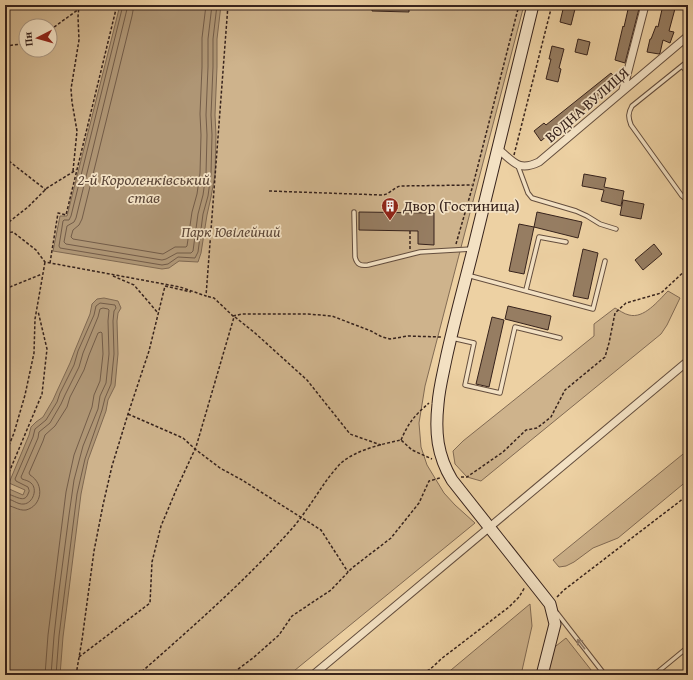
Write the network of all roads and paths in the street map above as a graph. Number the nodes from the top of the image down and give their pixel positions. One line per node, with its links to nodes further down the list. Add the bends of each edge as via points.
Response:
1 (79, 5): 8 (path)
2 (117, 5): 20 (path)
3 (228, 5): 45 (path)
4 (520, 5): 22 (path)
5 (533, 5): 17 (street)
6 (552, 5): 19 (path)
7 (645, 5): 16 (street)
8 (79, 9): 9 (path); 21 (path, via 79,40 71,89 77,131)
9 (58, 24)
10 (688, 36): 16 (street, ВОДНА ВУЛИЦЯ)
11 (18, 44): 12 (path)
12 (5, 46)
13 (688, 61): 14 (lane)
14 (682, 66): 15 (lane); 25 (lane, via 632,106 628,119)
15 (688, 73)
16 (623, 90): 19 (street, ВОДНА ВУЛИЦЯ, via 540,162 526,167)
17 (498, 149): 19 (street); 32 (street)
18 (5, 158): 23 (path)
19 (516, 164): 28 (lane, via 532,198 576,211 600,224)
20 (77, 170): 21 (path); 37 (path, via 66,215 58,213)
21 (73, 171): 23 (path)
22 (473, 185): 24 (path, via 400,186 382,196); 33 (path)
23 (46, 190): 27 (path)
24 (269, 190)
25 (688, 202)
26 (354, 212): 34 (lane, via 358,264 363,266)
27 (5, 224)
28 (616, 229)
29 (410, 231): 34 (path)
30 (5, 232): 36 (path, via 13,232 36,250)
31 (566, 242): 44 (lane, via 539,237)
32 (473, 249): 33 (lane); 41 (street)
33 (455, 250): 34 (lane)
34 (410, 254)
35 (604, 261): 44 (lane, via 593,308)
36 (45, 262): 37 (path); 39 (path)
37 (50, 263): 40 (path)
38 (688, 268): 59 (path, via 661,293 626,303 615,313 605,357 565,390 551,417 537,428 526,430 503,452 467,477)
39 (43, 274): 43 (path); 46 (path)
40 (110, 274): 42 (path); 47 (path, via 134,285)
41 (466, 275): 44 (lane); 49 (street)
42 (165, 285): 45 (path); 47 (path)
43 (5, 288)
44 (526, 290)
45 (206, 296): 48 (path, via 214,298)
46 (37, 310): 57 (path, via 34,353 25,395); 60 (path, via 47,348 42,394)
47 (158, 313): 53 (path, via 149,352)
48 (233, 316): 49 (path, via 332,316 390,339 408,336); 55 (path, via 307,380 350,434); 56 (path)
49 (451, 337): 50 (lane, via 474,343 465,385 500,393 515,327); 52 (street)
50 (560, 338)
51 (688, 361): 63 (street)
52 (439, 394): 54 (path, via 415,415); 58 (street, via 438,437)
53 (128, 414): 56 (path, via 183,438); 68 (path, via 103,505)
54 (400, 440): 55 (path); 58 (path, via 412,450)
55 (381, 445): 62 (path, via 353,455 342,463)
56 (195, 449): 62 (path, via 220,468); 68 (path, via 161,526 152,562 150,602)
57 (5, 455)
58 (443, 464): 59 (street)
59 (450, 476): 63 (street); 64 (path, via 429,481 419,503 391,538)
60 (5, 482)
61 (688, 495): 66 (path, via 564,590)
62 (300, 518): 64 (path, via 321,530); 70 (path, via 228,595)
63 (489, 528): 65 (street); 72 (street)
64 (348, 572): 71 (path, via 331,590 292,616 279,635)
65 (530, 580): 66 (street); 73 (path, via 509,607 431,669)
66 (550, 604): 74 (street, via 555,624); 75 (lane, one-way to 66)
67 (688, 647): 76 (lane)
68 (79, 657): 69 (path)
69 (76, 675)
70 (138, 675)
71 (230, 675)
72 (313, 675)
73 (418, 675)
74 (542, 675)
75 (606, 675)
76 (654, 675)

